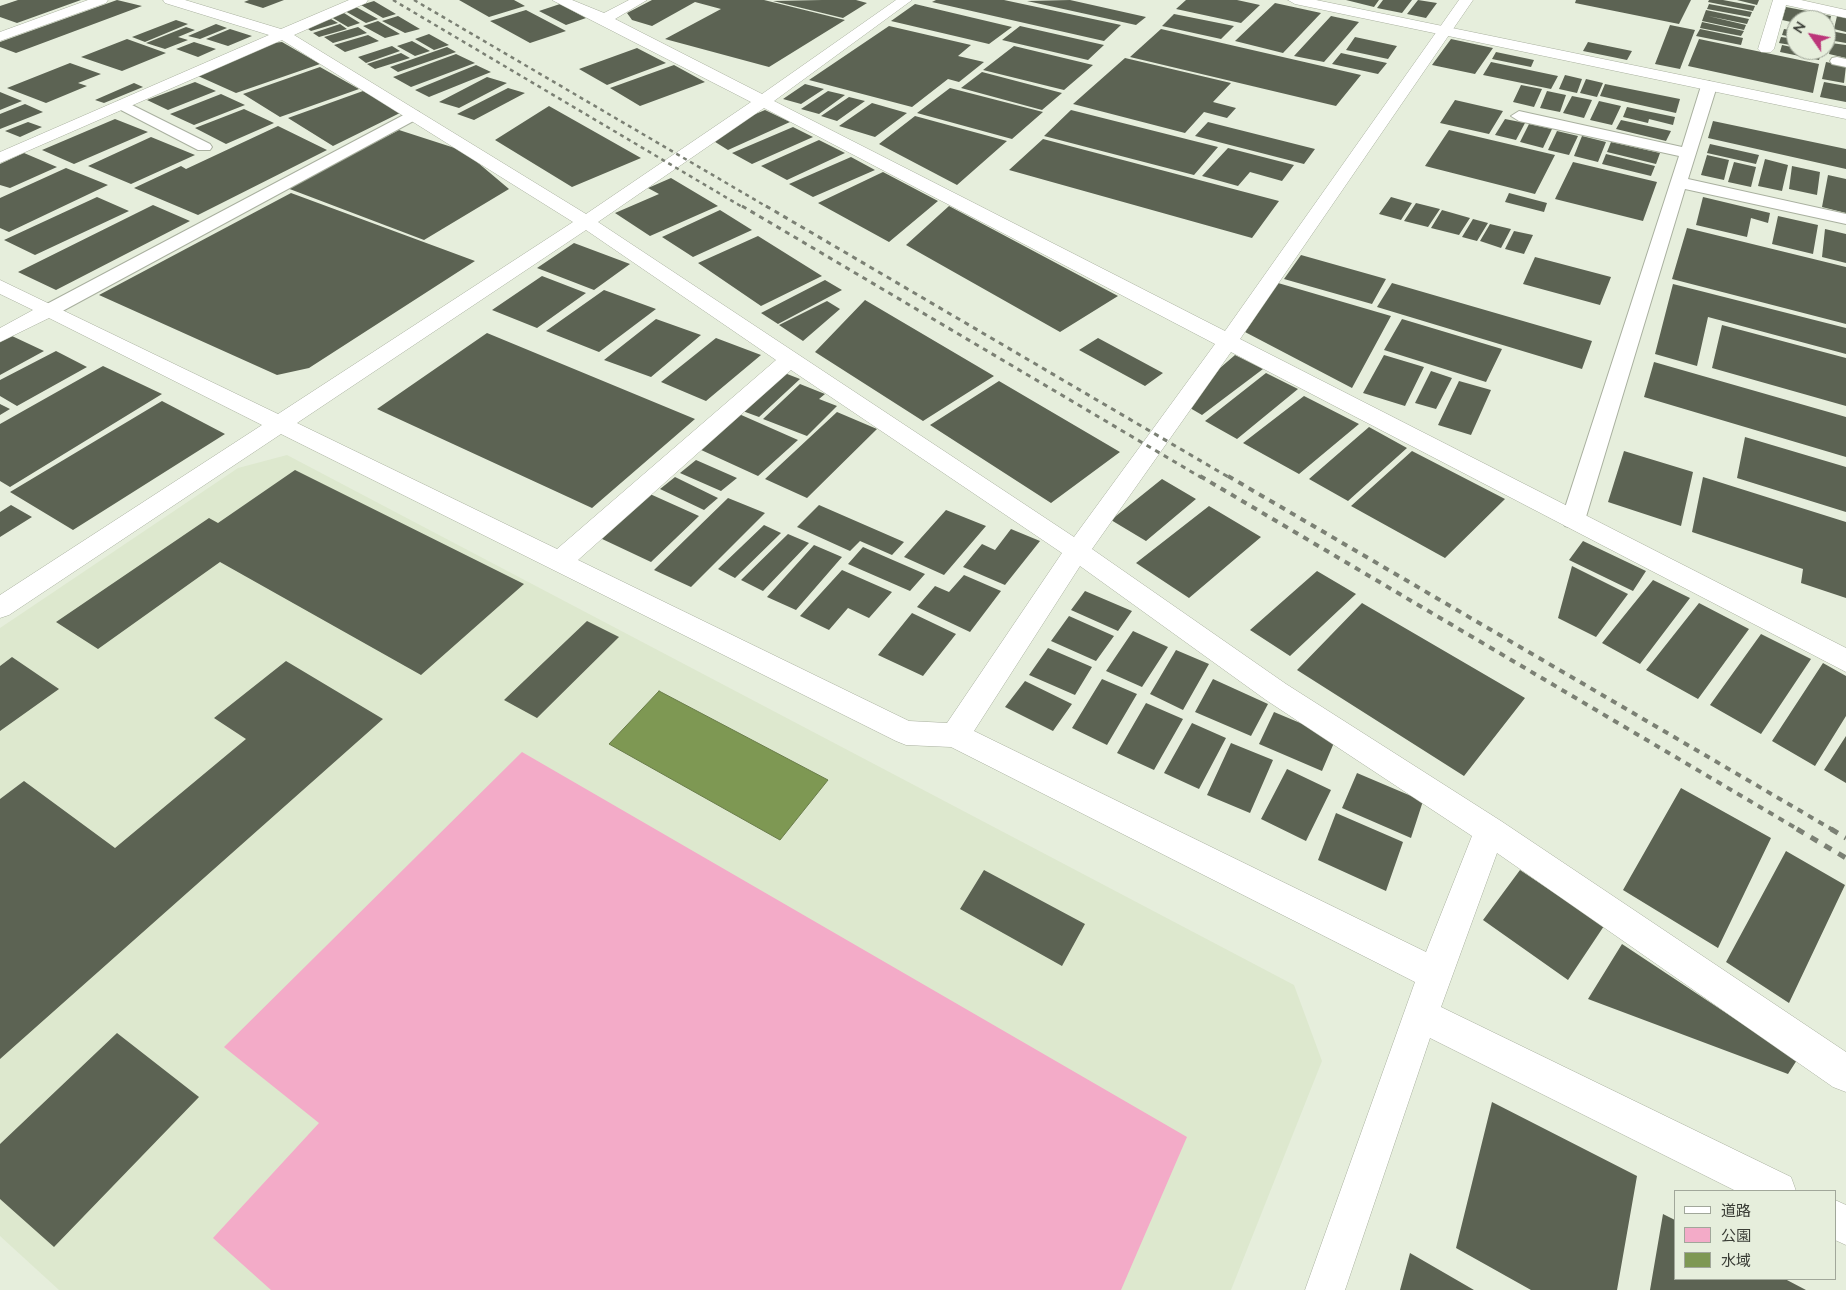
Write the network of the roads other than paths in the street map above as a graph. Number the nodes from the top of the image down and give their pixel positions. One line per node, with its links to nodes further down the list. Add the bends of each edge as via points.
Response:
1 (101, 0): 14 (street)
2 (170, 0): 13 (street)
3 (361, 0): 13 (street)
4 (560, 0): 11 (street)
5 (640, 0): 11 (street)
6 (905, 0): 17 (street)
7 (1466, 0): 12 (street)
8 (1781, 0): 10 (street); 15 (street)
9 (1302, 1): 12 (street)
10 (1846, 14)
11 (604, 19): 17 (street)
12 (1443, 31): 16 (street); 31 (street)
13 (284, 35): 18 (street); 20 (street)
14 (0, 36)
15 (1766, 49)
16 (1709, 86): 19 (street); 23 (lane)
17 (762, 102): 27 (street); 31 (street)
18 (122, 105): 22 (lane); 24 (street)
19 (1846, 114)
20 (413, 115): 27 (street); 29 (lane)
21 (1518, 116): 23 (lane)
22 (204, 147)
23 (1689, 153): 25 (lane)
24 (0, 158)
25 (1679, 182): 26 (lane); 34 (lane)
26 (1846, 219)
27 (586, 222): 32 (street); 33 (street)
28 (0, 286): 29 (street)
29 (50, 310): 30 (street); 33 (street)
30 (0, 336)
31 (1228, 341): 34 (street); 35 (street)
32 (790, 359): 35 (street); 36 (street)
33 (279, 422): 36 (street); 37 (street)
34 (1573, 520): 38 (street)
35 (1076, 551): 39 (street); 40 (street, via 1276,692)
36 (559, 562): 39 (street, via 906,733)
37 (0, 608)
38 (1846, 661)
39 (955, 735): 41 (street)
40 (1490, 831): 41 (street); 43 (street)
41 (1435, 974): 42 (street)
42 (1421, 1015): 44 (street); 45 (street)
43 (1846, 1074)
44 (1775, 1190)
45 (1325, 1290)

